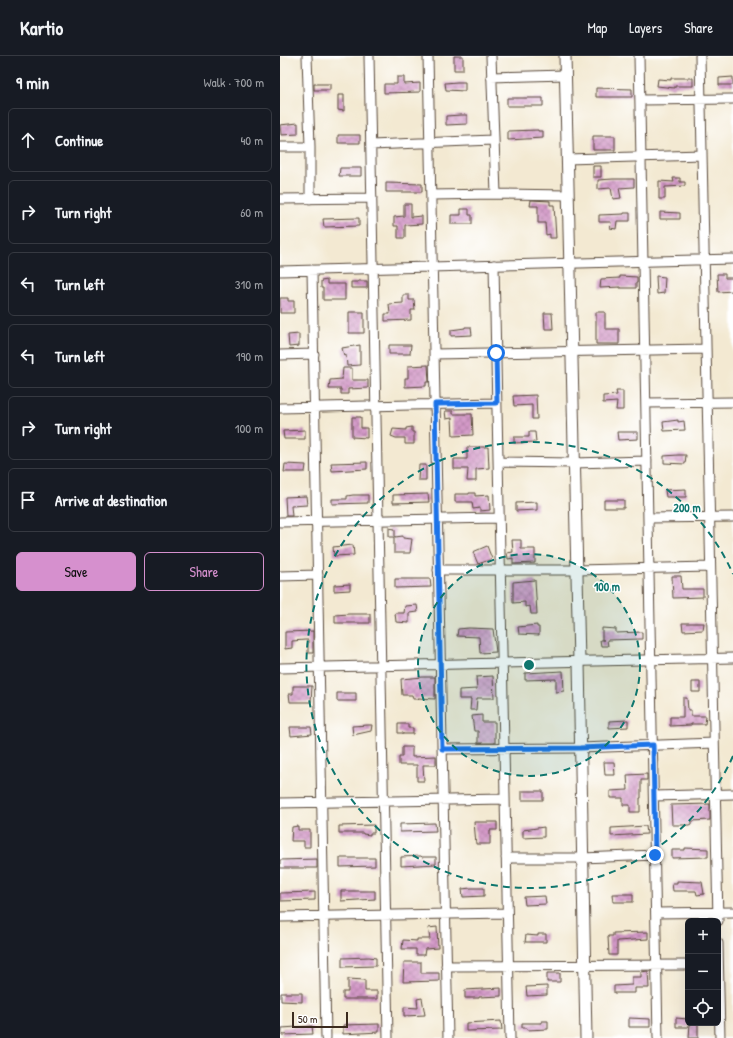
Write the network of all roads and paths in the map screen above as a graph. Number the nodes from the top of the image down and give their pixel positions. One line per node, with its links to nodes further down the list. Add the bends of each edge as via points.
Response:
1 (307, 56): 17 (street)
2 (368, 56): 15 (street)
3 (428, 56): 14 (street)
4 (491, 56): 9 (street)
5 (565, 56): 8 (street)
6 (638, 56): 12 (street)
7 (700, 56): 10 (street)
8 (565, 75): 9 (street); 20 (street)
9 (491, 76): 13 (street)
10 (701, 99): 11 (street); 12 (street); 18 (street)
11 (733, 99)
12 (640, 100): 19 (street)
13 (493, 140): 14 (street); 21 (street)
14 (430, 143): 15 (street); 22 (street)
15 (371, 145): 24 (street)
16 (280, 147): 17 (street)
17 (310, 147): 26 (street)
18 (702, 155): 19 (street); 28 (street)
19 (641, 156): 20 (street); 29 (street)
20 (567, 159): 23 (street)
21 (496, 194): 22 (street); 23 (street)
22 (431, 195): 32 (street)
23 (568, 195): 30 (street)
24 (372, 198): 26 (street); 33 (street)
25 (280, 199): 26 (street)
26 (310, 199)
27 (733, 259): 28 (street)
28 (704, 260): 29 (street); 36 (street)
29 (643, 261): 30 (street); 37 (street)
30 (569, 264): 31 (street); 38 (street)
31 (494, 265): 32 (street); 39 (street)
32 (433, 267): 33 (street); 41 (street)
33 (372, 268): 34 (street); 48 (street)
34 (312, 270): 35 (street); 40 (street)
35 (280, 271)
36 (706, 349): 37 (street); 43 (street)
37 (645, 350): 38 (street); 47 (street)
38 (571, 352): 39 (street); 53 (street)
39 (496, 353): 41 (street); 45 (street)
40 (314, 354): 42 (street); 50 (street)
41 (434, 354): 46 (street)
42 (280, 355)
43 (707, 402): 44 (street); 47 (street); 54 (street)
44 (733, 402)
45 (497, 403): 46 (street); 52 (street)
46 (435, 404): 48 (street); 58 (street)
47 (646, 404): 51 (street)
48 (375, 406): 50 (street); 60 (street)
49 (280, 408): 50 (street)
50 (315, 408): 59 (street)
51 (647, 460): 53 (street); 57 (street)
52 (498, 462): 53 (street); 56 (street)
53 (574, 463): 65 (street)
54 (709, 517): 55 (street); 57 (street); 62 (street)
55 (733, 517)
56 (499, 518): 58 (street); 66 (street)
57 (648, 518): 63 (street)
58 (438, 520): 60 (street); 64 (street)
59 (317, 521): 60 (street); 61 (street); 67 (street)
60 (377, 521): 75 (street)
61 (280, 522)
62 (710, 567): 63 (street); 70 (street)
63 (649, 569): 65 (street); 71 (street)
64 (438, 570): 66 (street); 74 (street)
65 (576, 570): 66 (street); 72 (street)
66 (500, 571): 73 (street)
67 (318, 575): 68 (street); 76 (street)
68 (280, 576)
69 (733, 658): 70 (street)
70 (712, 659): 71 (street); 78 (street)
71 (651, 660): 72 (street); 79 (street)
72 (579, 662): 73 (street); 81 (street)
73 (502, 664): 74 (street); 80 (street)
74 (440, 665): 75 (street); 82 (street)
75 (380, 666): 76 (street); 88 (street)
76 (320, 667): 77 (street); 89 (street)
77 (280, 668)
78 (714, 743): 79 (street); 84 (street)
79 (653, 745): 81 (street); 85 (street)
80 (504, 748): 81 (street); 82 (street); 86 (street)
81 (580, 748): 93 (street)
82 (442, 749): 87 (street)
83 (733, 794): 84 (street)
84 (715, 795): 85 (street); 100 (street)
85 (654, 796): 91 (street)
86 (505, 799): 87 (street); 92 (street)
87 (443, 800): 88 (street); 97 (street)
88 (383, 801): 89 (street); 98 (street)
89 (322, 802): 90 (street); 99 (street)
90 (280, 803)
91 (655, 855): 93 (street); 96 (street)
92 (506, 858): 93 (street); 95 (street)
93 (582, 858): 105 (street)
94 (733, 912): 100 (street)
95 (507, 913): 97 (street); 104 (street)
96 (656, 913): 100 (street); 106 (street)
97 (445, 914): 98 (street); 103 (street)
98 (385, 915): 99 (street); 109 (street)
99 (324, 916): 101 (street); 108 (street)
100 (717, 916)
101 (280, 917)
102 (685, 965): 106 (street)
103 (446, 966): 104 (street); 110 (street)
104 (508, 966): 105 (street); 111 (street)
105 (584, 966): 106 (street); 112 (street)
106 (657, 966): 113 (street)
107 (719, 990): 114 (street)
108 (326, 1038)
109 (388, 1038)
110 (448, 1038)
111 (510, 1038)
112 (586, 1038)
113 (658, 1038)
114 (720, 1038)

